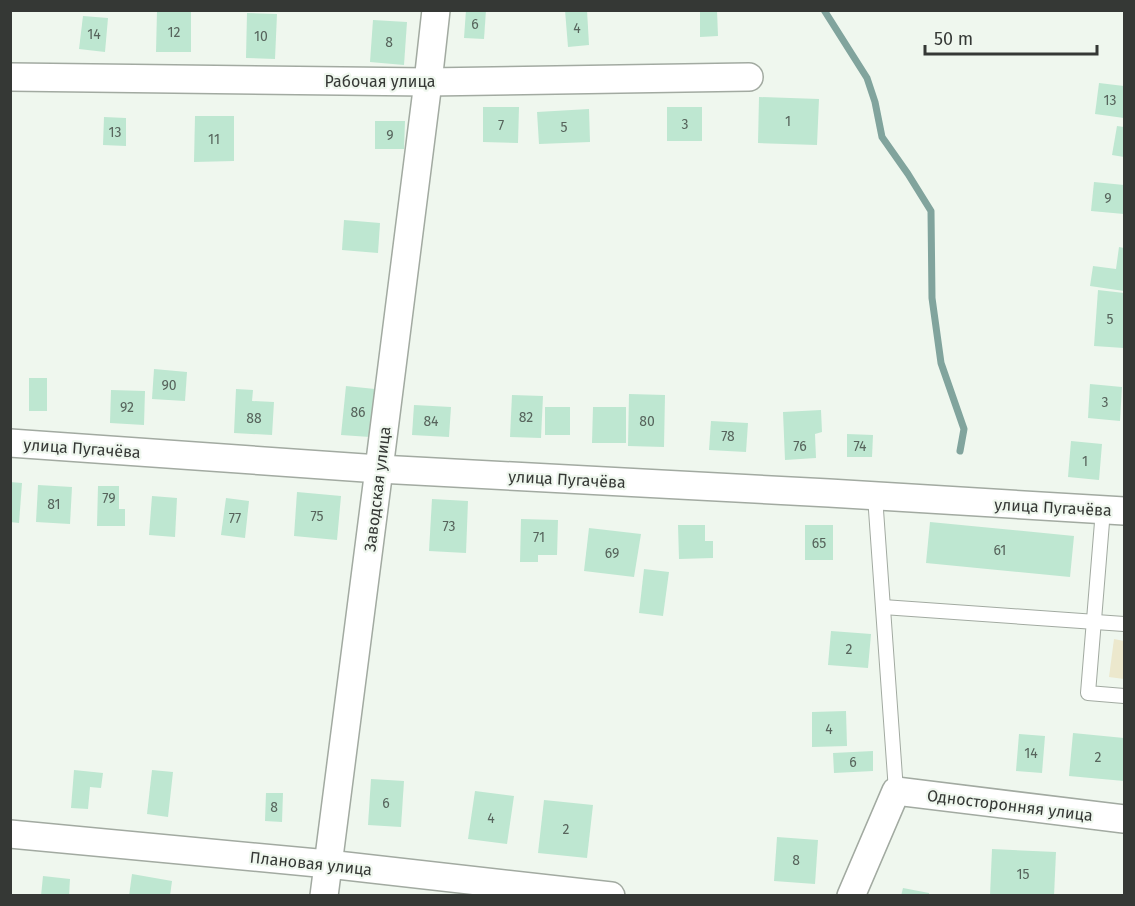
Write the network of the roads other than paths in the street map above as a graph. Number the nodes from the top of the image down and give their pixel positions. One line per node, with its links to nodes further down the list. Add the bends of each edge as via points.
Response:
1 (436, 10): 4 (street, Заводская улица)
2 (10, 77): 4 (street, Рабочая улица)
3 (749, 77): 4 (street, Рабочая улица)
4 (428, 82): 6 (street, Заводская улица)
5 (10, 443): 6 (street, улица Пугачёва)
6 (380, 469): 7 (street, улица Пугачёва); 16 (street, Заводская улица)
7 (875, 496): 8 (street, улица Пугачёва); 9 (lane)
8 (1114, 510): 10 (lane)
9 (883, 607): 10 (lane); 13 (lane)
10 (1094, 622): 11 (lane); 12 (lane, via 1088,693)
11 (1125, 624)
12 (1125, 696)
13 (896, 791): 14 (street, Односторонняя улица); 19 (street)
14 (1125, 819)
15 (10, 834): 16 (street, Плановая улица)
16 (328, 864): 17 (street, Заводская улица); 18 (street, Плановая улица)
17 (324, 896)
18 (611, 896)
19 (851, 896)

